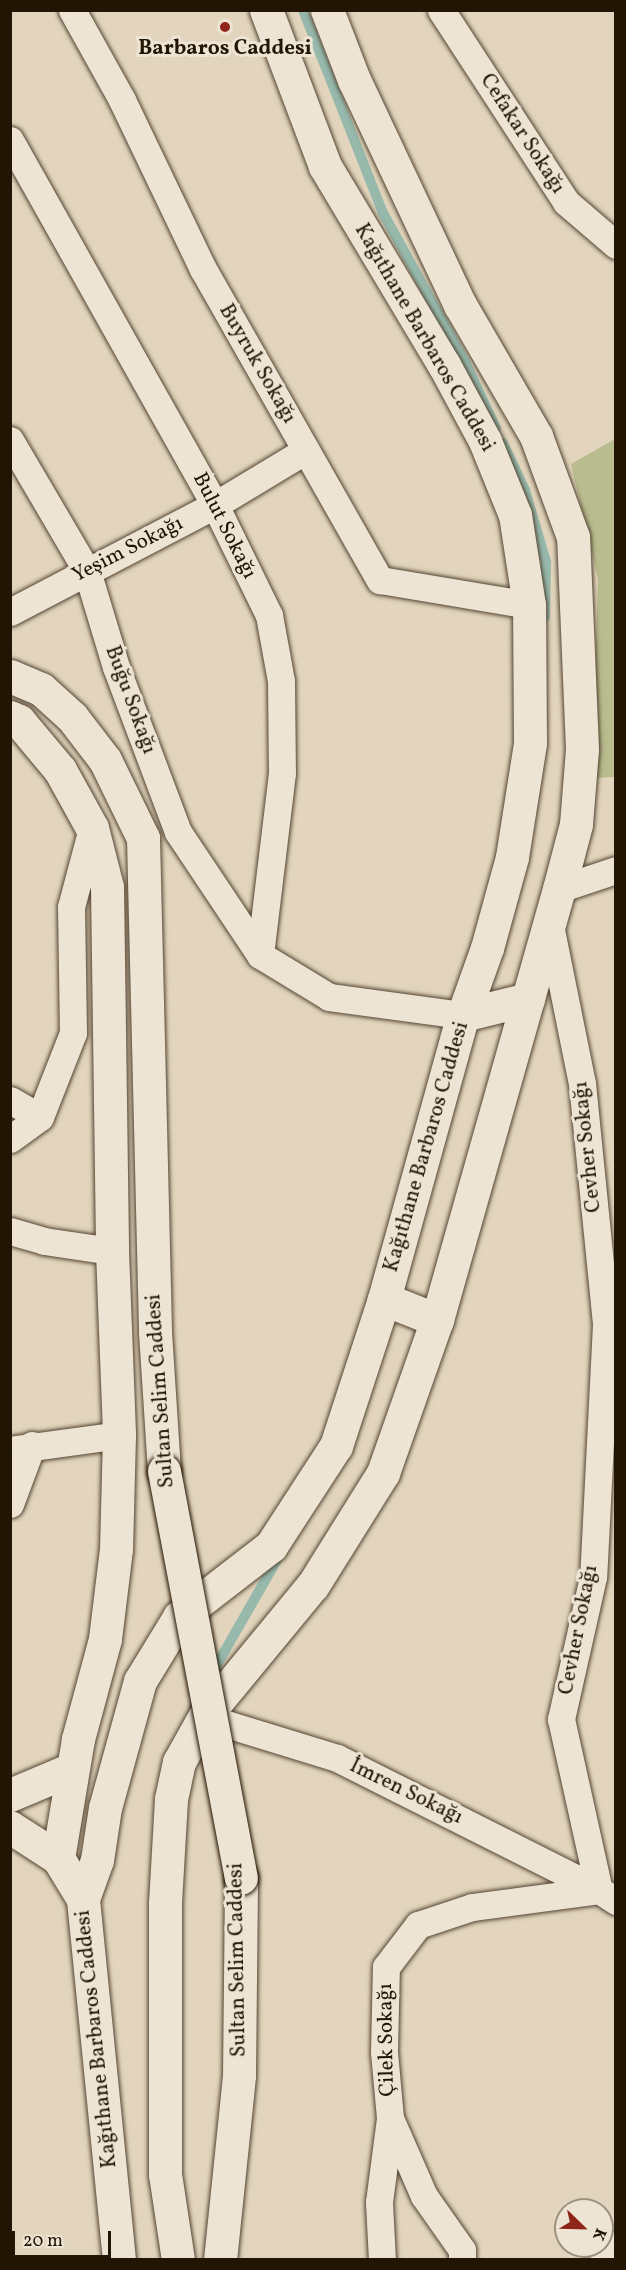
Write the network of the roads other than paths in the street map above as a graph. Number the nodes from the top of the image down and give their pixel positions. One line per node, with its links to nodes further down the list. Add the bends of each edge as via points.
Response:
1 (72, 10): 8 (street, Buyruk Sokağı, via 122,100 203,269)
2 (266, 10): 11 (main road, Kağıthane Barbaros Caddesi, via 325,166 485,441 515,515)
3 (327, 10): 17 (main road, via 354,80 460,305 536,436 573,537 582,749 576,824)
4 (441, 10): 6 (street, Cefakar Sokağı, via 566,202)
5 (10, 140): 9 (street, Bulut Sokağı)
6 (615, 245)
7 (10, 440): 10 (street, Buğu Sokağı)
8 (306, 450): 9 (street, Yeşim Sokağı); 11 (street, Buyruk Sokağı, via 380,580)
9 (216, 505): 10 (street, Yeşim Sokağı); 18 (street, Bulut Sokağı, via 269,615 281,681 282,773)
10 (87, 571): 12 (street, Yeşim Sokağı); 18 (street, Buğu Sokağı, via 116,667 178,832)
11 (529, 605): 20 (main road, Kağıthane Barbaros Caddesi, via 530,743 515,834 487,948)
12 (10, 612)
13 (10, 676): 43 (main road, Sultan Selim Caddesi, bridge, via 41,689 72,717 105,760 143,838 155,1332 164,1471 241,1878 239,2075)
14 (10, 717): 15 (main road, Sultan Selim Caddesi, via 19,721 60,770)
15 (92, 828): 22 (street, via 71,907 73,1033); 25 (main road, Sultan Selim Caddesi, via 107,887)
16 (615, 870): 17 (street)
17 (554, 904): 19 (main road); 27 (street, Cevher Sokağı, via 582,1083)
18 (260, 955): 20 (street, via 329,997)
19 (528, 999): 20 (main road); 28 (main road)
20 (463, 1015): 26 (main road, Kağıthane Barbaros Caddesi)
21 (10, 1100): 22 (street)
22 (40, 1117): 23 (street)
23 (10, 1139)
24 (10, 1232): 25 (street)
25 (112, 1251): 29 (main road, Sultan Selim Caddesi)
26 (384, 1299): 28 (main road); 38 (main road, Kağıthane Barbaros Caddesi, via 336,1446 271,1546 179,1617 140,1681 105,1808 97,1860)
27 (611, 1319): 37 (street, Cevher Sokağı, via 593,1577 561,1719)
28 (437, 1320): 32 (main road, via 383,1473 313,1585)
29 (119, 1435): 30 (street); 33 (main road, Sultan Selim Caddesi, via 116,1549 105,1639)
30 (21, 1448): 31 (street)
31 (10, 1504)
32 (204, 1717): 37 (street, İmren Sokağı, via 337,1758); 42 (main road, via 179,1762 171,1799 165,1903 165,2174)
33 (72, 1769): 34 (main road); 36 (main road, Sultan Selim Caddesi)
34 (10, 1795)
35 (10, 1827): 36 (main road)
36 (58, 1858): 38 (main road)
37 (607, 1896): 39 (street, Çilek Sokağı, via 472,1907 418,1925 386,1967 384,2052)
38 (83, 1899): 41 (main road, Kağıthane Barbaros Caddesi)
39 (390, 2118): 44 (street, via 379,2202); 45 (street, Çilek Sokağı, via 424,2196 462,2250)
40 (615, 2246): 46 (street)
41 (119, 2259)
42 (178, 2259)
43 (220, 2259)
44 (382, 2259)
45 (462, 2259)
46 (603, 2259)

